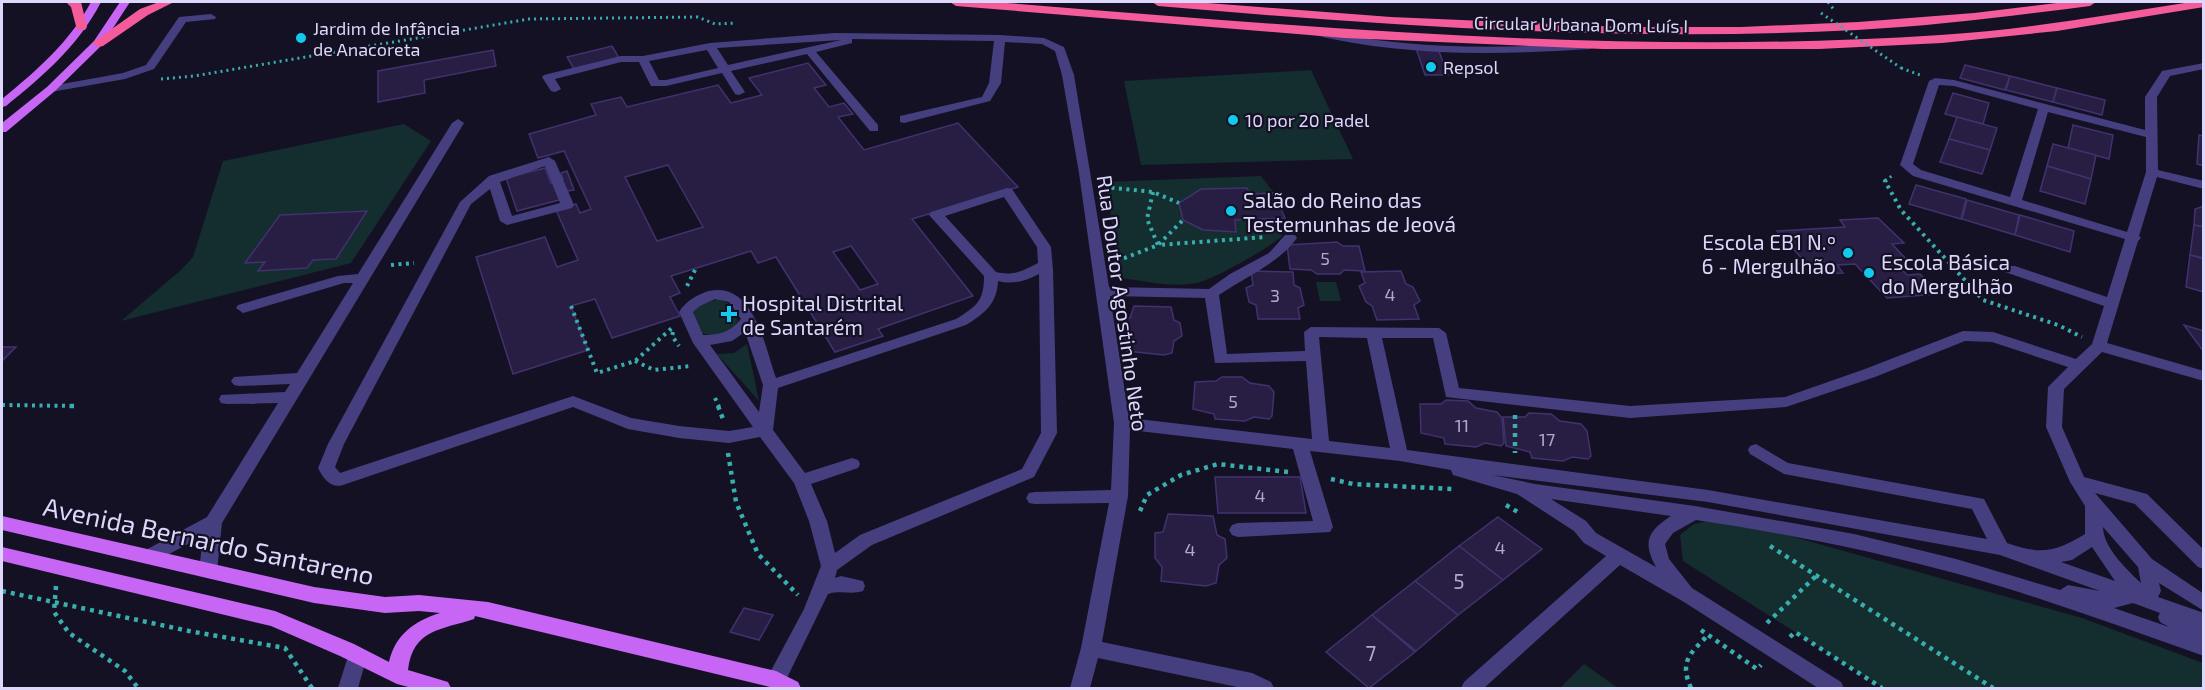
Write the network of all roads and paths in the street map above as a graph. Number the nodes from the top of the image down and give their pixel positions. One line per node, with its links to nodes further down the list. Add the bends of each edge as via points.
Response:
1 (72, 2): 12 (highway)
2 (96, 2): 12 (main road)
3 (125, 2): 15 (main road)
4 (168, 2): 15 (highway, via 144,12)
5 (956, 2): 8 (highway, Circular Urbana Dom Luís I, via 1345,34 1603,45 1819,45 1942,39 2057,27)
6 (1158, 2): 7 (highway, Circular Urbana Dom Luís I, via 1341,19 1596,30 1819,28 1938,21)
7 (2090, 2)
8 (2204, 3)
9 (1821, 13): 20 (path, bridge)
10 (211, 17): 21 (street, via 183,19 150,67)
11 (736, 23): 21 (path, via 716,24 698,17 529,19 172,80 158,79)
12 (81, 27): 26 (main road, via 54,58)
13 (871, 36): 14 (street); 16 (street, via 764,39); 17 (street)
14 (1000, 38): 28 (street, via 995,83 986,99); 36 (street, Rua Doutor Agostinho Neto, via 1044,41 1060,49)
15 (98, 43): 23 (main road)
16 (710, 46): 18 (street); 22 (street)
17 (810, 51): 22 (street); 30 (street)
18 (643, 59): 22 (street, via 655,84); 24 (street, via 621,59 548,76)
19 (2204, 66): 32 (street, via 2166,73 2151,97)
20 (1901, 68)
21 (139, 70): 23 (street)
22 (724, 71): 25 (street)
23 (51, 89): 31 (main road)
24 (555, 89)
25 (740, 92)
26 (2, 105)
27 (2044, 107): 32 (street); 33 (street, via 1935,81); 39 (street)
28 (904, 119)
29 (458, 123): 50 (street)
30 (874, 128)
31 (2, 129)
32 (2150, 135): 34 (street)
33 (1906, 165): 39 (street, via 1917,173); 61 (path, via 1885,181 1901,210 1983,300 2058,325)
34 (2152, 172): 37 (street); 44 (street)
35 (493, 178): 35 (street, via 549,161 567,205 507,221); 46 (street, via 461,208)
36 (1086, 185): 38 (path); 48 (street, Rua Doutor Agostinho Neto)
37 (2204, 185)
38 (1153, 192): 40 (path); 45 (path, via 1147,219)
39 (2015, 202): 44 (street)
40 (1179, 203)
41 (1183, 220): 45 (path)
42 (1265, 237): 45 (path)
43 (1290, 238): 53 (street, via 1274,256)
44 (2134, 238): 54 (street)
45 (1158, 245): 48 (path)
46 (434, 261): 50 (path); 77 (street, via 336,444 326,468 337,481 573,401 628,423)
47 (1045, 265): 51 (street, via 1022,278); 51 (street, via 1044,247 1007,192 936,215); 108 (street, via 1049,433 1028,473 866,540)
48 (1100, 268): 52 (street, Rua Doutor Agostinho Neto)
49 (2010, 269): 54 (street)
50 (366, 272): 56 (street); 67 (street)
51 (991, 275): 69 (street, via 985,307 961,321)
52 (1103, 291): 53 (street); 75 (street, Rua Doutor Agostinho Neto)
53 (1212, 294): 62 (street, via 1220,359)
54 (2113, 304): 61 (street)
55 (571, 306): 63 (path, via 597,373)
56 (243, 308)
57 (748, 320): 60 (street, via 740,333 724,339); 60 (street, via 737,302 728,296 698,299 686,312); 69 (street)
58 (675, 326): 63 (path)
59 (1373, 333): 62 (street, via 1311,332); 72 (street, via 1439,333 1452,393); 81 (street)
60 (698, 340): 76 (street)
61 (2099, 346): 64 (street); 66 (street)
62 (1313, 356): 79 (street)
63 (635, 361): 65 (path, via 654,370)
64 (2079, 365): 72 (street, via 1993,337 1963,336 1786,402 1630,412); 86 (street, via 2056,387 2054,427)
65 (691, 366)
66 (2204, 376)
67 (302, 378): 68 (street); 70 (street)
68 (239, 381)
69 (771, 385): 76 (street)
70 (290, 396): 71 (street); 95 (street)
71 (227, 399)
72 (1515, 400): 84 (path)
73 (2, 405): 74 (path)
74 (75, 406)
75 (1122, 423): 78 (street); 88 (street, Rua Doutor Agostinho Neto)
76 (765, 430): 77 (street); 85 (street)
77 (729, 437): 120 (path, via 727,456 736,502 758,554)
78 (1300, 444): 79 (street); 83 (street)
79 (1321, 446): 81 (street)
80 (1756, 450): 100 (street, via 1784,468 1978,504)
81 (1400, 455): 84 (street, via 1436,462 1484,480)
82 (852, 464): 85 (street)
83 (1309, 476): 87 (path, via 1353,484); 94 (path, via 1218,464 1181,475 1147,495); 97 (street, via 1324,527)
84 (1517, 480): 92 (street); 100 (street, via 1625,485 1708,496); 102 (street, via 1580,526 1590,538)
85 (801, 481): 108 (street, via 818,521)
86 (2078, 482): 91 (street); 106 (street, via 2141,499)
87 (1455, 489)
88 (1119, 496): 89 (street); 126 (street, Rua Doutor Agostinho Neto)
89 (1035, 498)
90 (1498, 500): 93 (path)
91 (2094, 505): 98 (street); 107 (street)
92 (1696, 513): 110 (street, via 1806,532); 115 (street, via 1668,525 1657,538 1661,562)
93 (1527, 518)
94 (1136, 520)
95 (213, 522): 103 (street); 109 (street)
96 (2, 523): 103 (main road, Avenida Bernardo Santareno)
97 (1238, 530)
98 (2094, 537): 104 (street, via 2066,555); 116 (street)
99 (1767, 544): 111 (path)
100 (2001, 548): 104 (street)
101 (2, 554): 105 (main road)
102 (1619, 555): 115 (street); 139 (street)
103 (148, 557): 109 (main road, Avenida Bernardo Santareno)
104 (2028, 558): 116 (street)
105 (42, 562): 117 (path, via 45,575 56,583); 129 (main road, via 222,604 275,620)
106 (2204, 562)
107 (2146, 564): 116 (street, via 2152,591); 118 (street)
108 (830, 566): 113 (street)
109 (208, 570): 119 (main road, Avenida Bernardo Santareno, via 334,598 385,605 419,603)
110 (1972, 570): 116 (street, via 2111,601); 127 (street)
111 (1816, 576): 125 (path); 142 (path)
112 (856, 586): 113 (street, via 841,583)
113 (822, 589): 120 (street)
114 (2, 591): 117 (path)
115 (1691, 597): 125 (street)
116 (2141, 597): 121 (street); 124 (street)
117 (55, 604): 133 (path, via 54,612 69,633 125,671); 134 (path, via 285,648)
118 (2204, 604)
119 (488, 610): 130 (main road, via 451,616 408,639 401,652); 131 (main road, Avenida Bernardo Santareno)
120 (813, 610): 131 (street)
121 (2204, 621)
122 (1698, 629): 123 (path)
123 (1708, 635): 128 (path, via 1757,669); 140 (path, via 1687,657 1684,668)
124 (2204, 636)
125 (1752, 637): 128 (street)
126 (1091, 648): 137 (street, Rua Doutor Agostinho Neto); 138 (street, via 1252,682)
127 (2204, 648)
128 (1774, 652): 132 (street); 141 (path, via 1796,632)
129 (357, 656): 130 (main road); 135 (street)
130 (397, 676): 136 (main road)
131 (780, 686)
132 (1830, 687)
133 (138, 688)
134 (312, 688)
135 (348, 688)
136 (441, 688)
137 (1080, 688)
138 (1264, 688)
139 (1471, 688)
140 (1691, 688)
141 (1882, 688)
142 (1993, 688)

